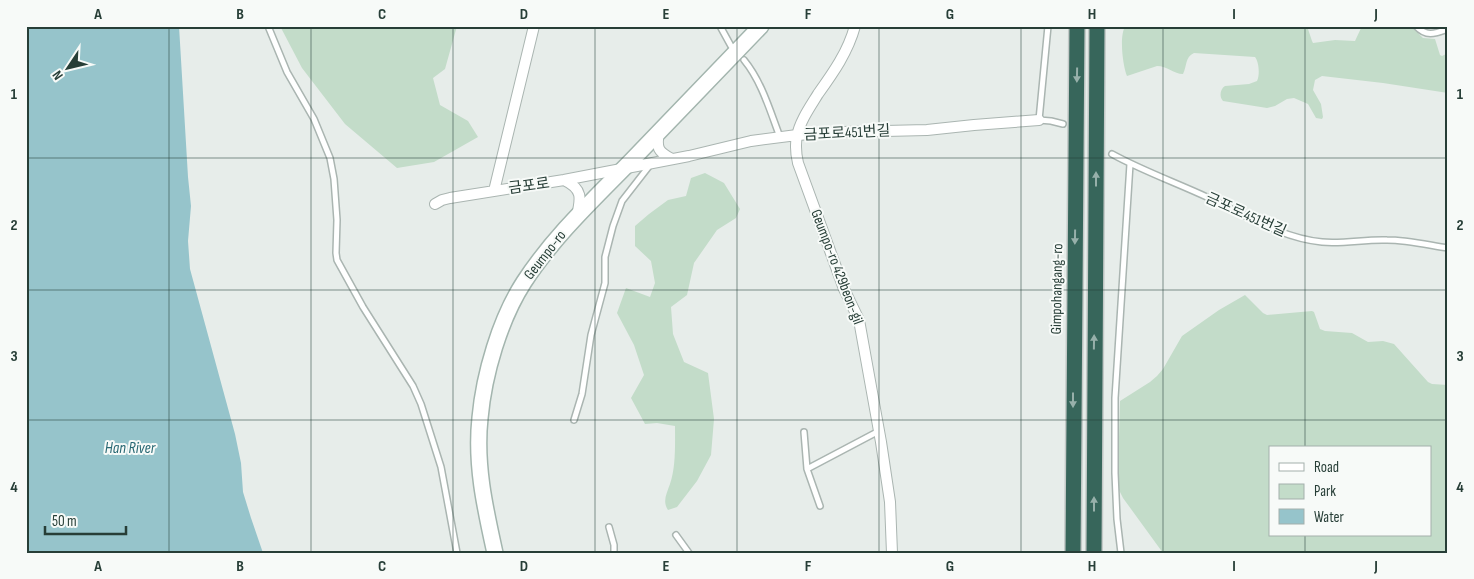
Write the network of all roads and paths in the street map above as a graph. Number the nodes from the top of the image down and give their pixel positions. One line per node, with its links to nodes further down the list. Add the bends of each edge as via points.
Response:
1 (268, 26): 35 (lane, via 330,158 337,220 337,260 421,404 441,467)
2 (534, 26): 24 (street)
3 (720, 26): 11 (lane)
4 (760, 26): 15 (main road, Geumpo-ro)
5 (855, 26): 16 (street, Geumpo-ro 429beon-gil, via 846,50 803,119)
6 (1048, 26): 13 (lane)
7 (1077, 26): 40 (highway, Gimpohangang-ro, one-way to 40)
8 (1096, 26): 41 (highway, one-way to 8)
9 (1416, 26): 10 (lane, via 1427,34)
10 (1448, 29)
11 (731, 46)
12 (744, 60): 17 (lane, via 762,90)
13 (1039, 120): 14 (lane, 금포로451번길); 16 (street, 금포로451번길, via 927,130)
14 (1063, 124)
15 (659, 132): 19 (street, via 659,150); 22 (main road, Geumpo-ro)
16 (797, 135): 17 (street, 금포로451번길); 29 (street, Geumpo-ro 429beon-gil, via 798,163 844,289 860,320)
17 (780, 137): 19 (street, 금포로451번길, via 752,140)
18 (1112, 154): 21 (lane, 금포로451번길)
19 (672, 159): 20 (street, 금포로451번길)
20 (652, 163): 22 (street, 금포로451번길); 28 (lane, via 622,201 613,226 605,257 605,283)
21 (1130, 164): 27 (lane, 금포로451번길, via 1289,235 1321,242 1388,240); 42 (lane, via 1115,398 1115,474)
22 (623, 169): 23 (street, 금포로); 26 (main road, Geumpo-ro)
23 (564, 180): 24 (street, 금포로); 26 (street, via 573,184 580,194)
24 (494, 191): 25 (street, 금포로, via 450,198)
25 (435, 204)
26 (576, 216): 36 (main road, Geumpo-ro, via 523,283 503,324 488,371 478,447 482,491)
27 (1448, 248)
28 (574, 420)
29 (880, 431): 31 (lane); 39 (street, Geumpo-ro 429beon-gil, via 890,502)
30 (804, 432): 31 (lane)
31 (807, 468): 32 (lane)
32 (820, 506)
33 (610, 527): 37 (lane)
34 (676, 535): 38 (lane)
35 (457, 553)
36 (495, 553)
37 (614, 553)
38 (689, 553)
39 (892, 553)
40 (1072, 553)
41 (1094, 553)
42 (1121, 553)

